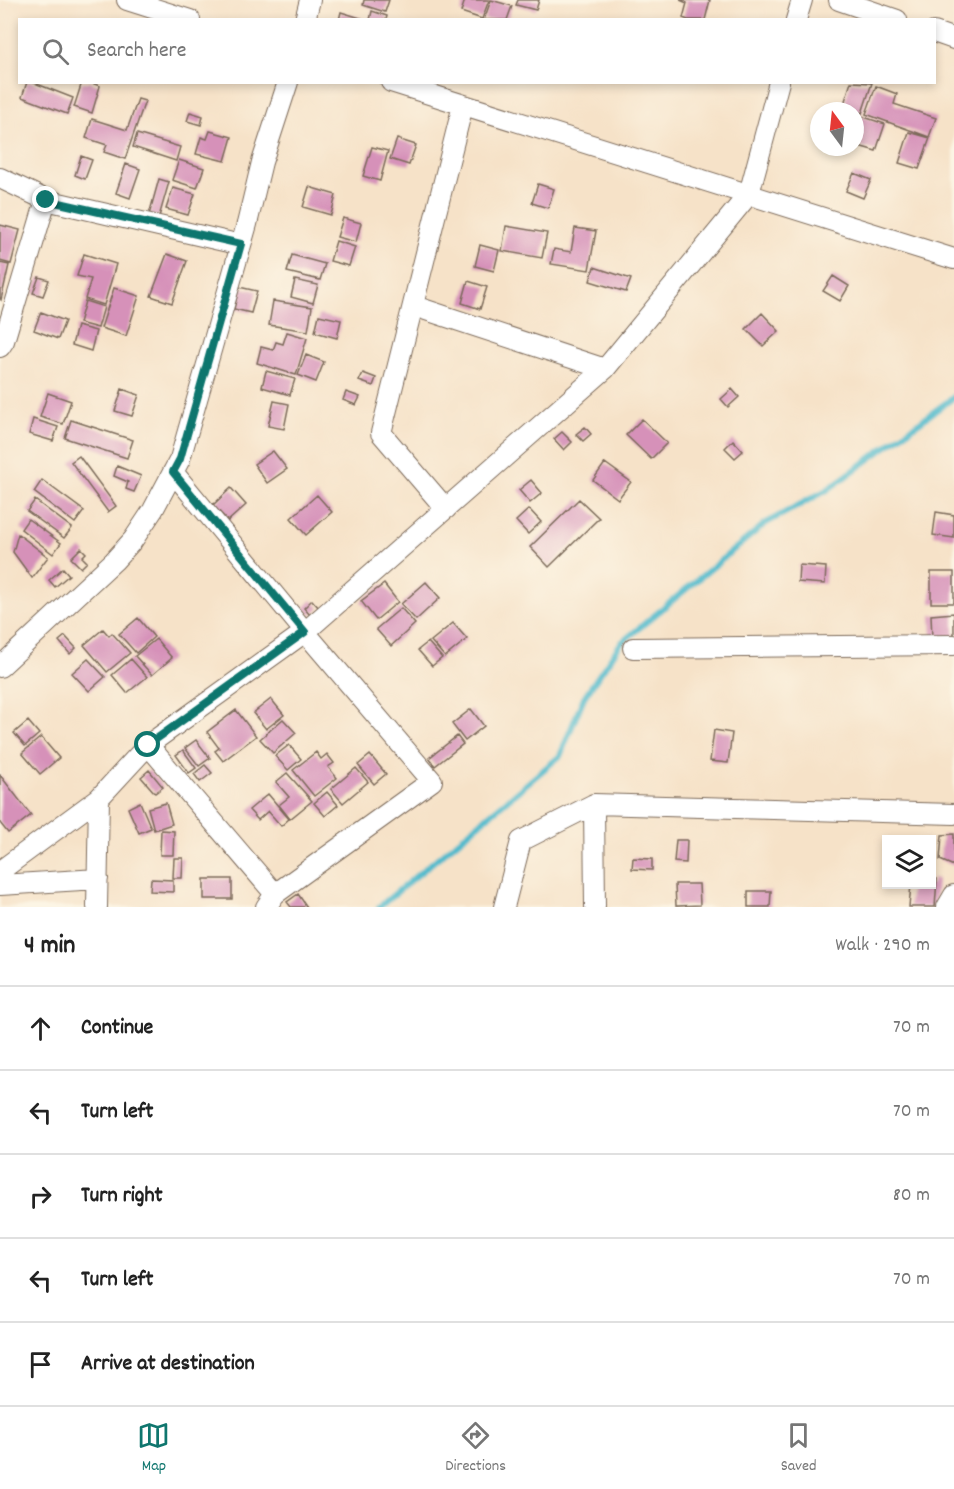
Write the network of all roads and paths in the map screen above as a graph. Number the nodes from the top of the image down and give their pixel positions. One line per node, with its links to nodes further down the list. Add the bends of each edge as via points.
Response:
1 (127, 0): 5 (street)
2 (310, 0): 6 (street)
3 (802, 0): 7 (street)
4 (839, 0): 8 (street)
5 (184, 18)
6 (306, 18)
7 (797, 18)
8 (891, 18)
9 (936, 33): 10 (street)
10 (954, 39)
11 (287, 84): 18 (street)
12 (398, 84): 14 (street)
13 (778, 84): 16 (street)
14 (464, 105): 16 (street); 20 (street)
15 (0, 178): 17 (street)
16 (749, 194): 19 (street); 22 (street)
17 (46, 200): 18 (street); 21 (street)
18 (241, 244): 23 (street)
19 (954, 259)
20 (414, 306): 22 (street); 24 (street, via 381,433)
21 (0, 346)
22 (605, 369): 24 (street)
23 (173, 472): 25 (street); 28 (street, via 133,540)
24 (446, 509): 25 (street)
25 (305, 632): 29 (street); 37 (street, via 432,781)
26 (954, 645): 27 (street)
27 (633, 648)
28 (0, 667)
29 (148, 745): 30 (street); 37 (street)
30 (99, 798): 33 (street); 34 (street)
31 (594, 804): 32 (street); 39 (street, via 521,841); 40 (street)
32 (954, 814)
33 (0, 871)
34 (98, 879): 35 (street); 38 (street)
35 (0, 885)
36 (954, 895): 41 (street)
37 (270, 901)
38 (98, 907)
39 (504, 907)
40 (595, 907)
41 (947, 907)

